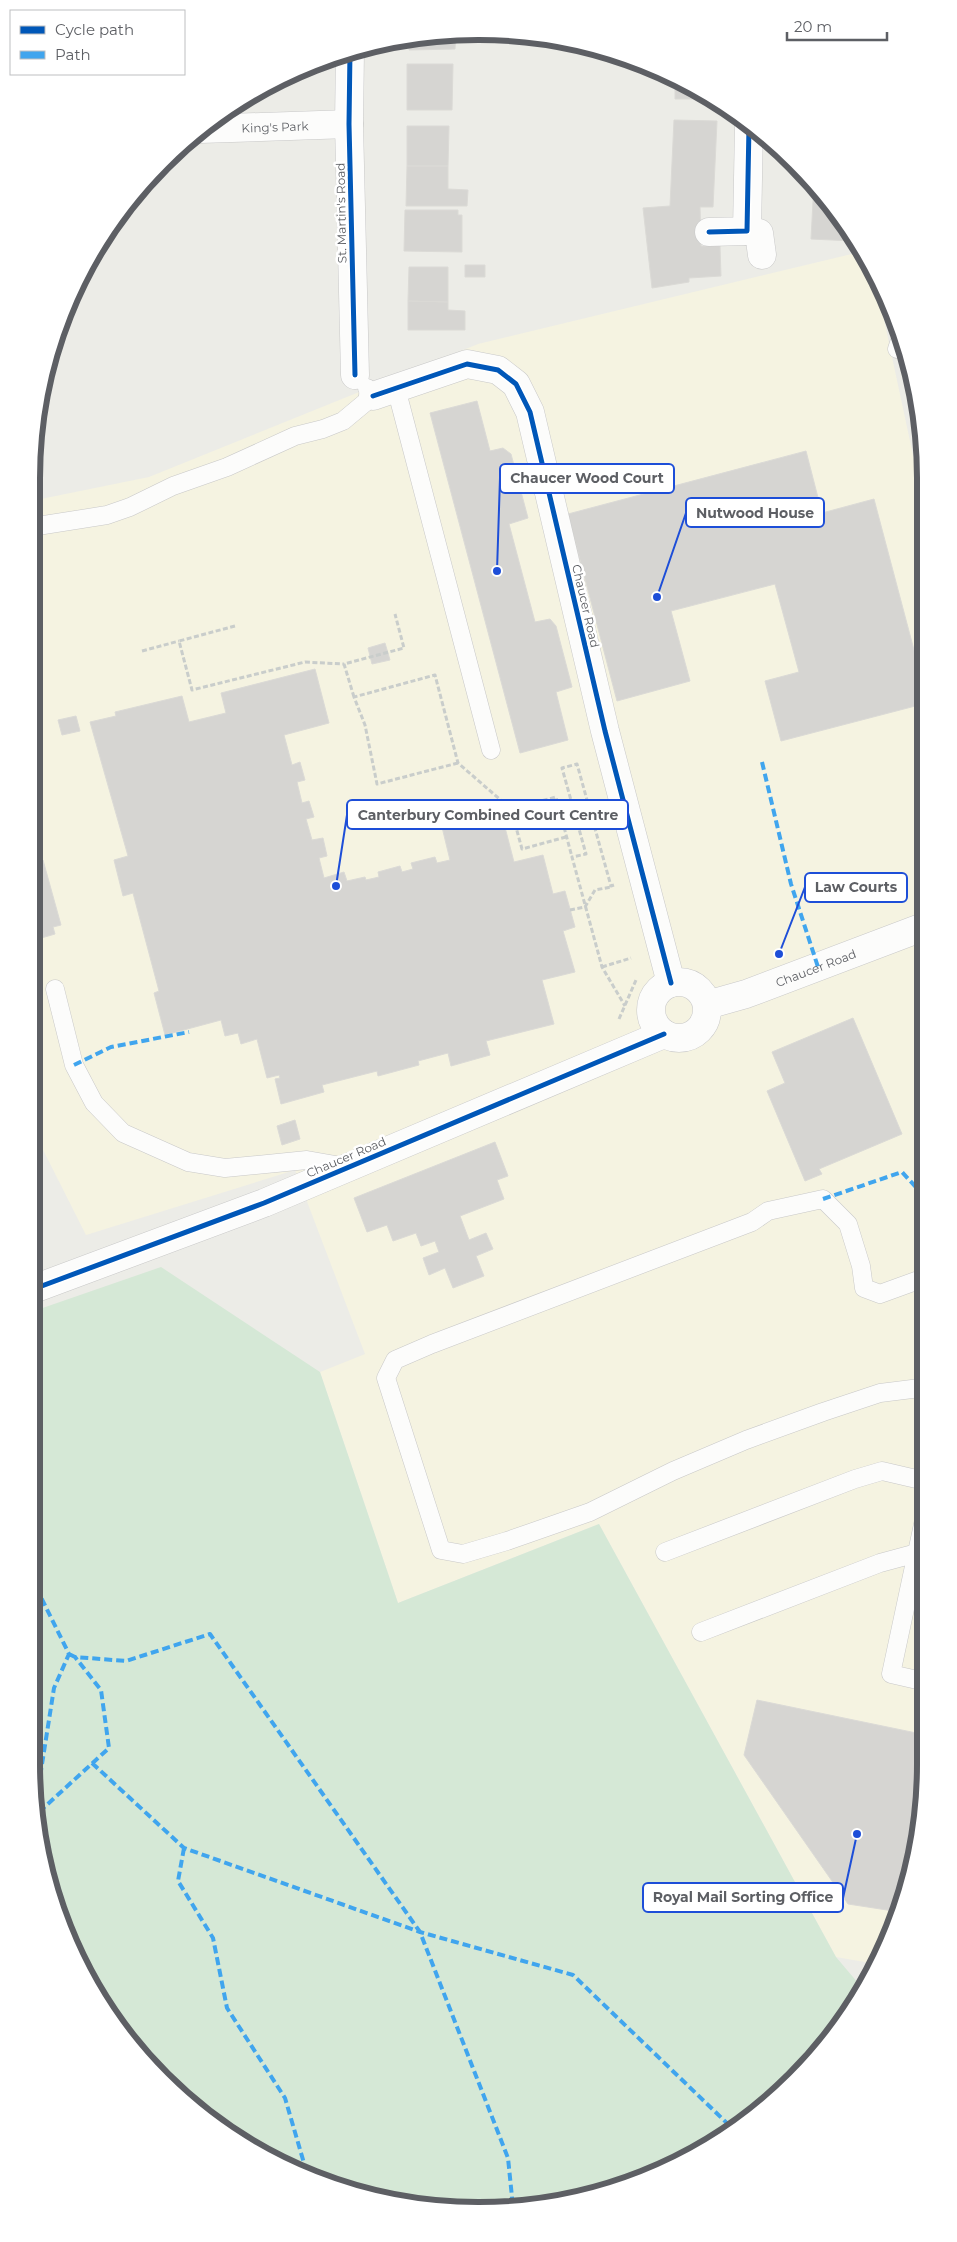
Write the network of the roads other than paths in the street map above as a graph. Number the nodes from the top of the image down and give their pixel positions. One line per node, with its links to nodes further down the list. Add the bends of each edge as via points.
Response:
1 (350, 59): 2 (street, St. Martin's Road)
2 (349, 124): 3 (street, King's Park); 8 (street, St. Martin's Road)
3 (214, 129)
4 (749, 134): 5 (street)
5 (747, 231): 6 (street); 7 (street, via 759,233)
6 (709, 232)
7 (762, 254)
8 (356, 374): 9 (lane)
9 (384, 392): 10 (lane, via 344,421 295,436 130,507 107,515); 11 (lane); 13 (street, Chaucer Road, via 467,364 498,370 516,384 530,412 605,731)
10 (40, 526)
11 (492, 750)
12 (917, 929): 15 (street, Chaucer Road, via 746,994)
13 (671, 983): 15 (street, via 687,983 696,987); 16 (street, via 655,996 651,1009 653,1019)
14 (55, 989): 17 (lane, via 74,1064 94,1103 123,1133 188,1162 225,1168 307,1160)
15 (707, 1005): 16 (street, Chaucer Road, via 707,1017 698,1031 679,1038)
16 (664, 1034): 17 (street, Chaucer Road)
17 (348, 1167): 19 (street, Chaucer Road, via 264,1203)
18 (917, 1281): 20 (lane, via 880,1294 864,1288 848,1224 823,1199 768,1212 752,1222 432,1344 395,1360 386,1378 441,1550 463,1554 590,1512 746,1440 857,1399)
19 (40, 1287)
20 (917, 1388)
21 (917, 1479): 22 (lane, via 882,1471)
22 (665, 1552)
23 (917, 1552): 24 (lane, via 880,1563); 25 (lane, via 891,1674)
24 (701, 1632)
25 (917, 1680)

